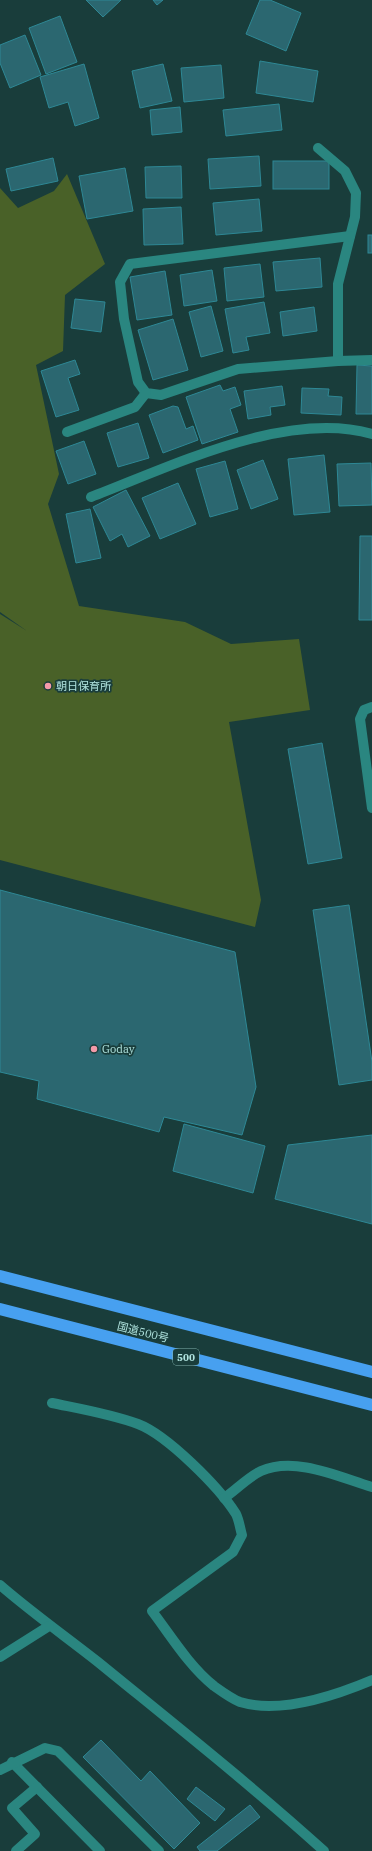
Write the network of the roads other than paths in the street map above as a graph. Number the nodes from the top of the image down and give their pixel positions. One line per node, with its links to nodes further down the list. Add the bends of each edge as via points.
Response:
1 (318, 148): 2 (street, via 345,170 356,193 355,217)
2 (350, 236): 4 (street, via 338,284); 5 (street, via 130,264 120,282 124,319 138,382)
3 (372, 360): 4 (street)
4 (338, 361): 5 (street, via 238,369 161,395)
5 (146, 393): 6 (street, via 135,407)
6 (66, 432)
7 (372, 434): 8 (street, via 343,429 293,429 229,445)
8 (91, 497)
9 (372, 706): 10 (street, via 364,710 360,719)
10 (372, 808)
11 (0, 1276): 13 (highway, 国道500号)
12 (0, 1309): 15 (highway, 国道500号 / 500)
13 (372, 1372)
14 (52, 1403): 17 (street, via 138,1424 154,1432 192,1465)
15 (372, 1405)
16 (372, 1487): 17 (street, via 302,1467 276,1466 260,1471)
17 (224, 1498): 21 (street, via 237,1516 242,1535 233,1552 152,1611 192,1664 214,1685 238,1701 271,1707 317,1699)
18 (0, 1585): 19 (street)
19 (49, 1626): 20 (street); 28 (street, via 78,1646 237,1775)
20 (0, 1657)
21 (372, 1680)
22 (12, 1762): 23 (street); 24 (street); 27 (street, via 45,1748 58,1751)
23 (0, 1770)
24 (37, 1788): 25 (street, via 12,1808 35,1834); 26 (street)
25 (16, 1851)
26 (99, 1851)
27 (159, 1851)
28 (324, 1851)

